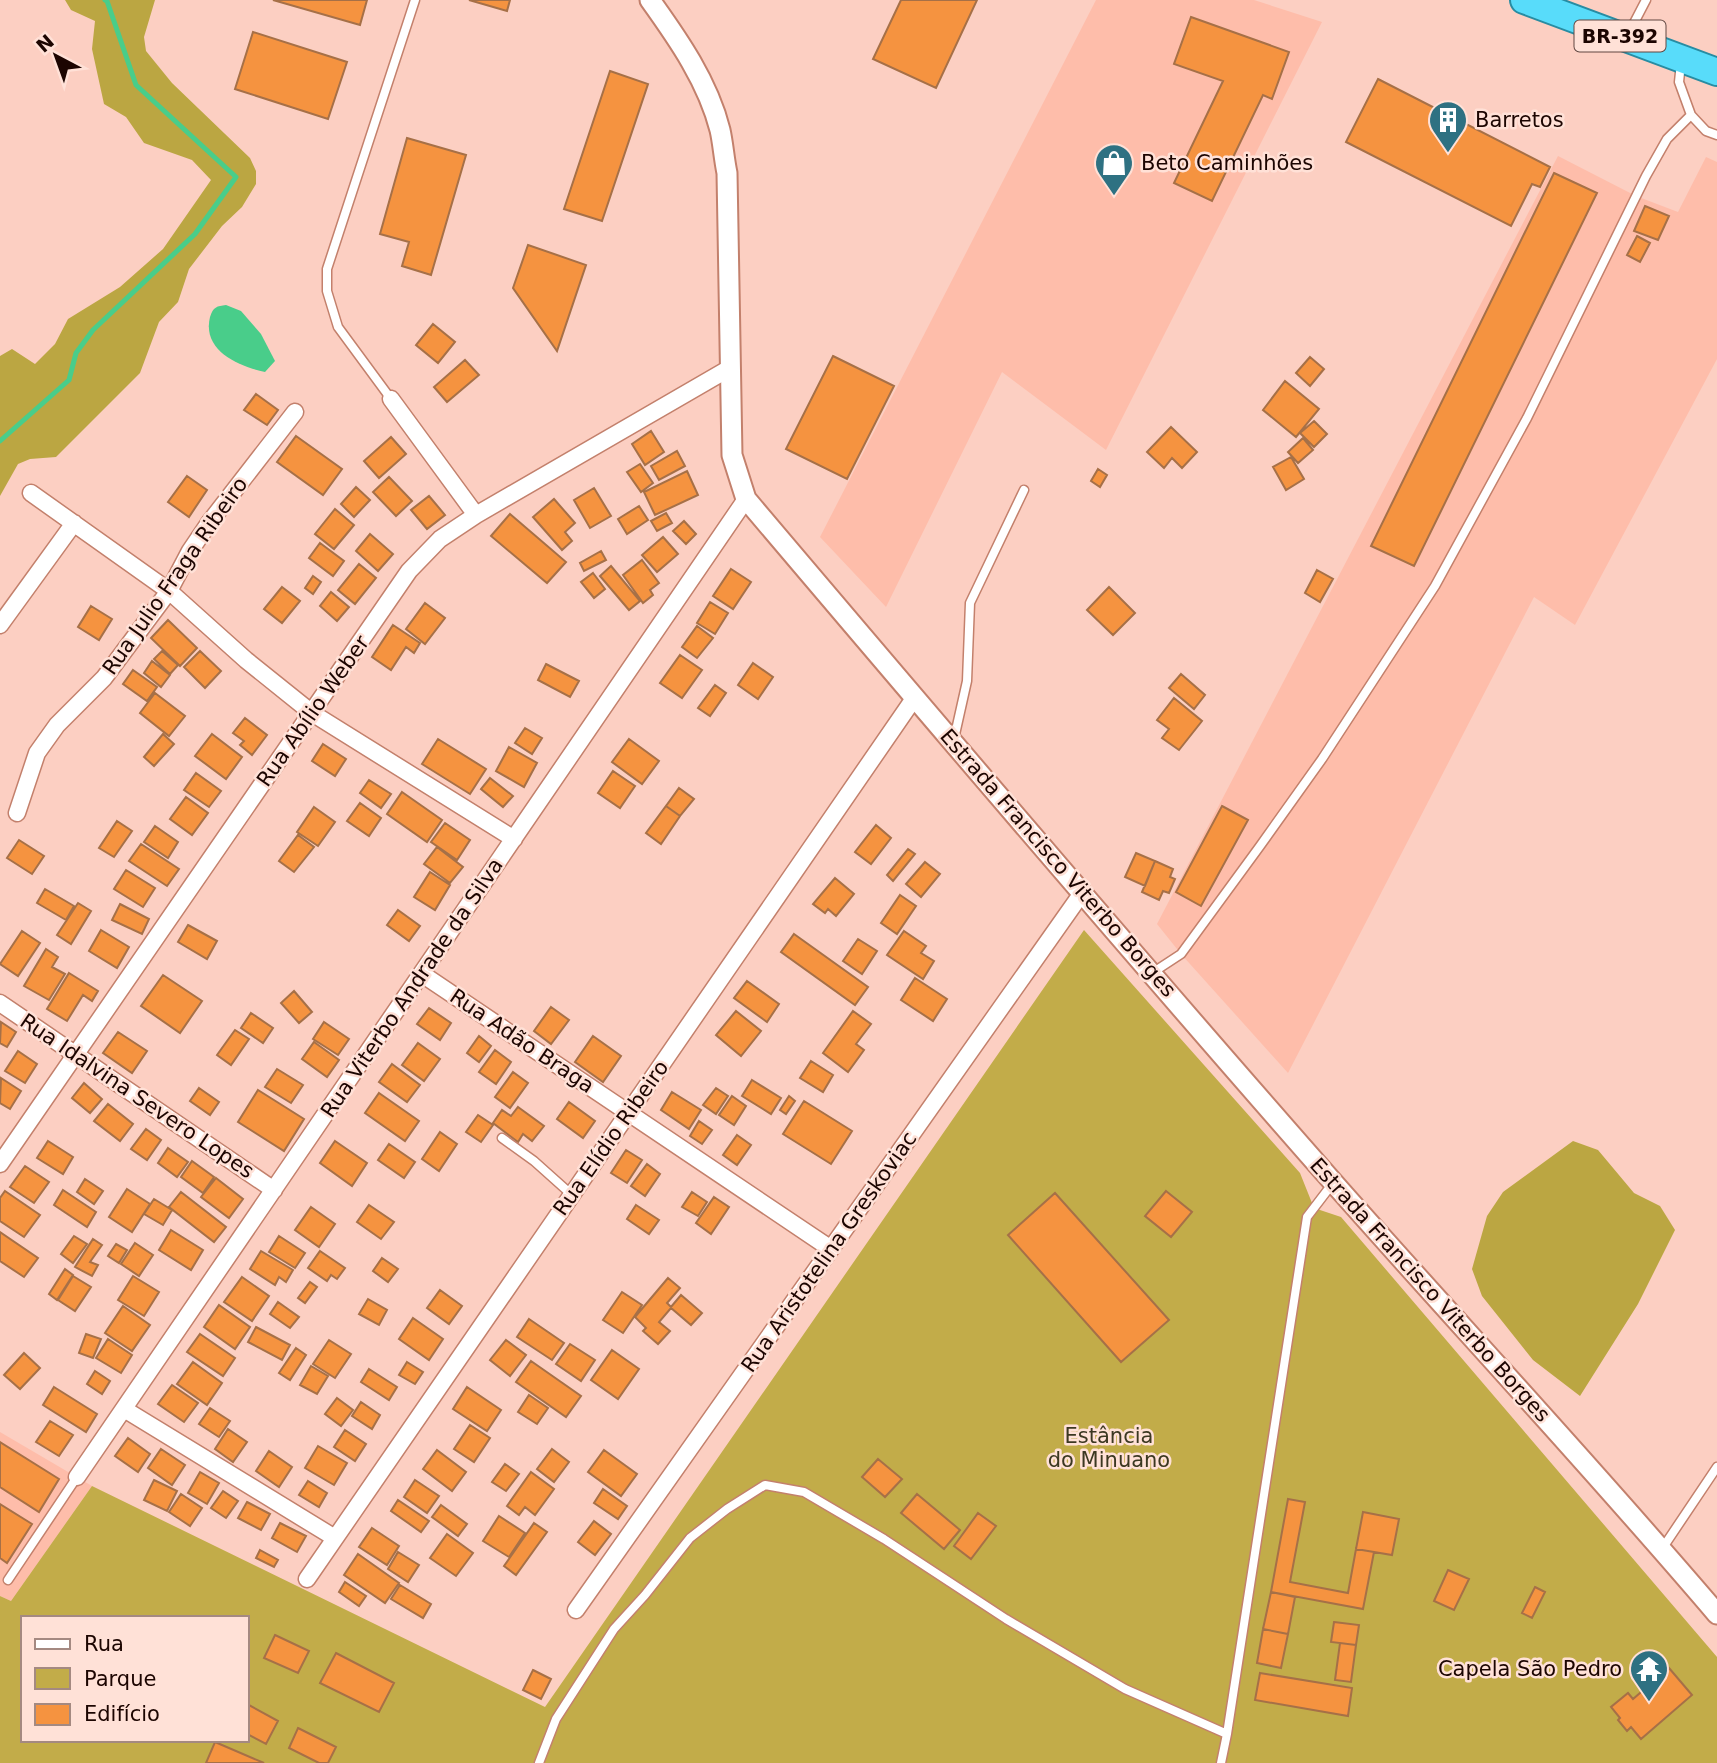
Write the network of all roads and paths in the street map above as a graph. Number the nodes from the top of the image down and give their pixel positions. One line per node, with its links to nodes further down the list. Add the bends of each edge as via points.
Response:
1 (415, 0): 12 (lane, via 327,269 327,291 338,327)
2 (650, 0): 11 (street, Estrada Francisco Viterbo Borges, via 690,59 720,129 727,173)
3 (1524, 0): 7 (highway, BR-392)
4 (1572, 0): 5 (highway, BR-392)
5 (1640, 11): 6 (highway, BR-392)
6 (1717, 54)
7 (1682, 58): 8 (highway, BR-392); 9 (lane, via 1679,82)
8 (1717, 72)
9 (1691, 115): 10 (lane, via 1706,131); 27 (lane, via 1667,139 1646,176 1527,418 1435,586 1260,846 1181,954)
10 (1717, 135)
11 (730, 368): 16 (street, Estrada Francisco Viterbo Borges, via 732,456); 17 (street, Rua Abílio Weber)
12 (391, 399): 17 (street)
13 (295, 412): 19 (street, Rua Julio Fraga Ribeiro, via 209,523)
14 (1024, 490): 23 (lane, via 970,603 967,681)
15 (31, 493): 18 (street)
16 (746, 499): 21 (street, Estrada Francisco Viterbo Borges); 25 (street, Rua Viterbo Andrade da Silva)
17 (475, 515): 22 (street, Rua Abílio Weber, via 440,540 410,571)
18 (74, 523): 19 (street); 20 (street)
19 (169, 591): 22 (street); 24 (street, Rua Julio Fraga Ribeiro, via 104,678 57,725 37,753)
20 (0, 625)
21 (915, 697): 23 (street, Estrada Francisco Viterbo Borges); 31 (street, Rua Elídio Ribeiro)
22 (312, 713): 25 (street); 30 (street, Rua Abílio Weber)
23 (954, 742): 26 (street, Estrada Francisco Viterbo Borges)
24 (17, 813)
25 (514, 839): 28 (street, Rua Viterbo Andrade da Silva)
26 (1082, 893): 27 (street, Estrada Francisco Viterbo Borges); 37 (street, Rua Aristotelina Greskoviac)
27 (1152, 973): 34 (street, Estrada Francisco Viterbo Borges)
28 (422, 974): 31 (street, Rua Adão Braga); 35 (street, Rua Viterbo Andrade da Silva)
29 (0, 1003): 30 (street, Rua Idalvina Severo Lopes)
30 (76, 1054): 33 (street, Rua Abílio Weber); 35 (street, Rua Idalvina Severo Lopes)
31 (629, 1113): 36 (street, Rua Elídio Ribeiro); 37 (street, Rua Adão Braga)
32 (502, 1138): 36 (lane)
33 (0, 1164)
34 (1333, 1182): 42 (street, Estrada Francisco Viterbo Borges); 47 (lane, via 1307,1217)
35 (274, 1189): 38 (street, Rua Viterbo Andrade da Silva)
36 (572, 1195): 41 (street, Rua Elídio Ribeiro)
37 (831, 1249): 45 (street, Rua Aristotelina Greskoviac)
38 (124, 1409): 40 (street, Rua Viterbo Andrade da Silva); 41 (street)
39 (1717, 1467): 42 (lane)
40 (77, 1477): 44 (lane)
41 (335, 1538): 43 (street, Rua Elídio Ribeiro)
42 (1662, 1549): 46 (street, Estrada Francisco Viterbo Borges)
43 (307, 1579)
44 (8, 1580)
45 (576, 1610)
46 (1717, 1614)
47 (1227, 1734): 48 (lane, via 1125,1689 804,1492 765,1485 690,1538 614,1629 556,1719); 49 (lane)
48 (539, 1763)
49 (1221, 1763)

